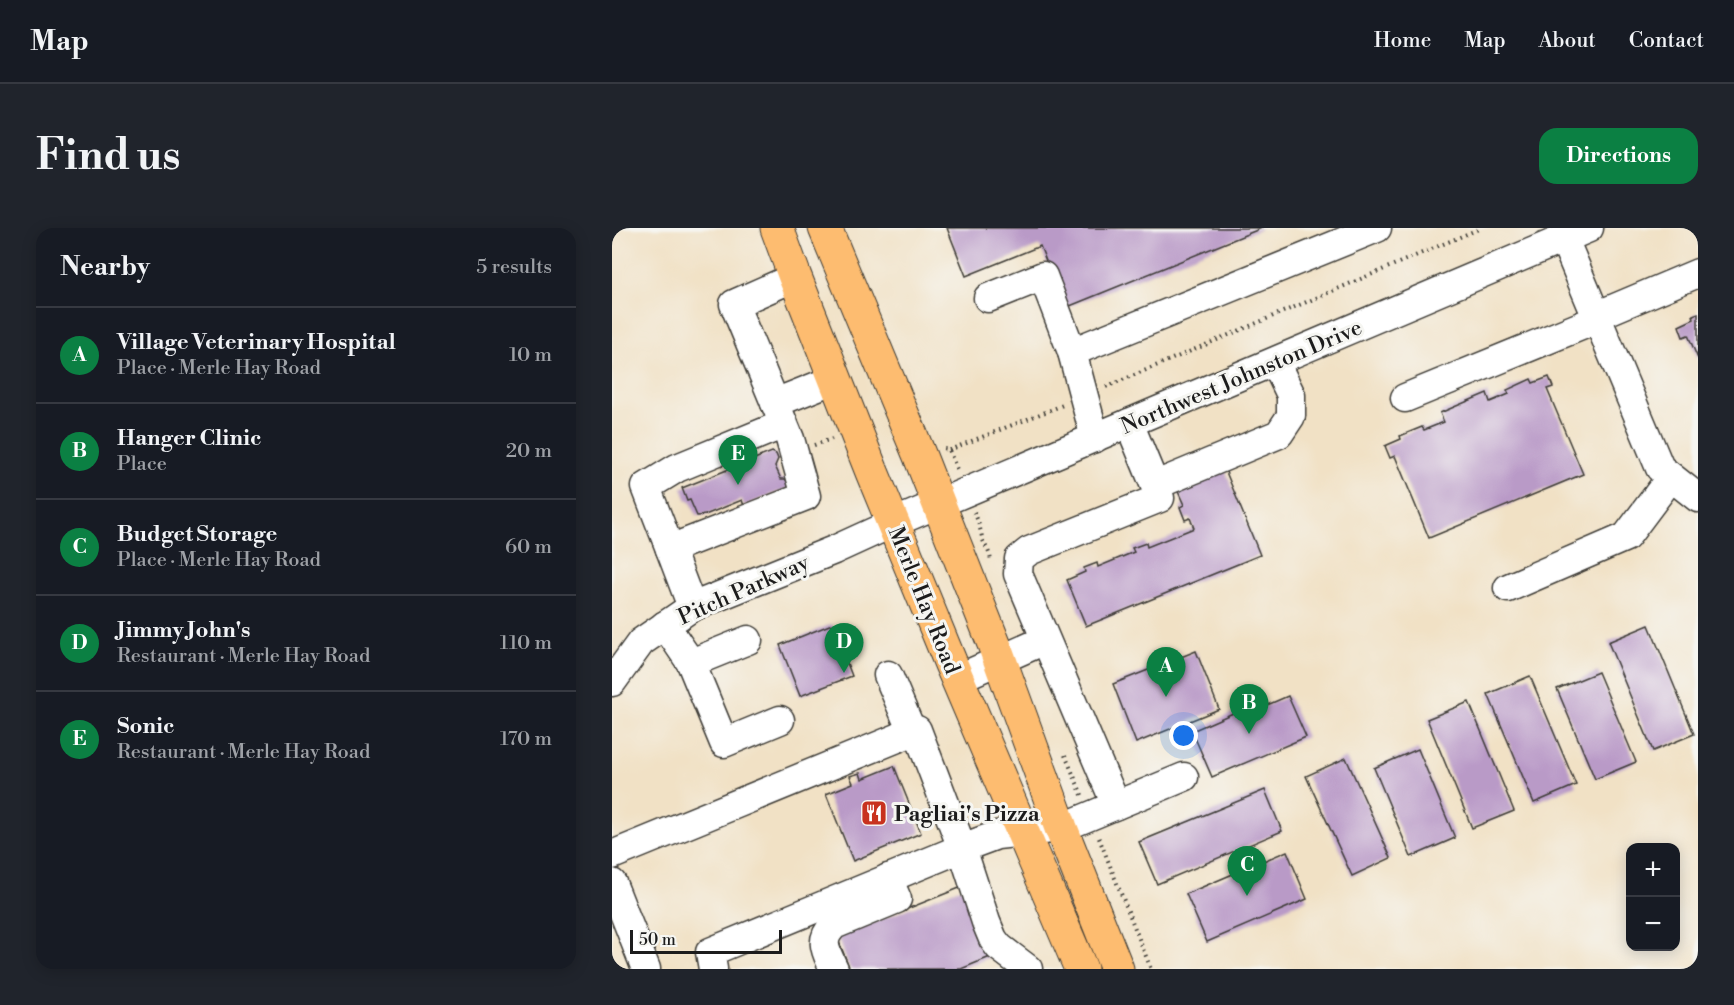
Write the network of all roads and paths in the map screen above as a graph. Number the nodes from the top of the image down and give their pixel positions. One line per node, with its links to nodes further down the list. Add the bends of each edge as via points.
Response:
1 (777, 228): 7 (main road, Merle Hay Road)
2 (825, 228): 22 (main road)
3 (1377, 228): 10 (street)
4 (1481, 228): 13 (path)
5 (1573, 233): 9 (street); 11 (street, Northwest Johnston Drive)
6 (1698, 273): 9 (street)
7 (795, 277): 12 (main road, Merle Hay Road); 15 (street, via 734,304)
8 (988, 298): 10 (street, via 1042,276)
9 (1597, 317): 14 (street); 19 (street, via 1660,468)
10 (1072, 352): 13 (street)
11 (1275, 362): 16 (street, Northwest Johnston Drive); 20 (street, via 1291,395 1292,416 1279,434)
12 (835, 379): 15 (street); 23 (main road, Merle Hay Road)
13 (1084, 396): 17 (street); 18 (path)
14 (1406, 398)
15 (780, 414): 24 (street, via 646,487); 24 (street, via 806,496)
16 (1129, 423): 17 (street, Northwest Johnston Drive); 20 (street)
17 (1095, 438): 22 (street, Northwest Johnston Drive)
18 (949, 450)
19 (1671, 477): 21 (street); 25 (street, via 1626,537)
20 (1156, 485): 29 (street, via 1161,498 1029,551 1019,559 1017,574)
21 (1698, 498)
22 (938, 504): 23 (street, Northwest Johnston Drive); 30 (main road)
23 (893, 523): 26 (street, Pitch Parkway); 33 (main road, Merle Hay Road)
24 (670, 549): 26 (street)
25 (1508, 588)
26 (692, 607): 27 (street, Pitch Parkway)
27 (665, 625): 31 (street); 34 (street, Pitch Parkway, via 641,642)
28 (748, 640): 31 (street)
29 (1045, 640): 30 (street); 38 (street)
30 (1000, 661): 33 (street); 39 (main road)
31 (692, 663): 35 (street, via 724,743)
32 (888, 675): 36 (street)
33 (957, 680): 40 (main road, Merle Hay Road)
34 (612, 682)
35 (780, 720)
36 (912, 732): 41 (street, via 917,730); 42 (street)
37 (1184, 777): 38 (street)
38 (1116, 805): 39 (street)
39 (1061, 828): 40 (street); 50 (main road)
40 (1022, 832): 41 (street, via 997,835); 49 (main road, Merle Hay Road)
41 (962, 848): 43 (street); 48 (street, via 993,939)
42 (612, 855)
43 (888, 878): 46 (street, via 710,952); 47 (street, via 897,899 826,932 823,939)
44 (612, 883): 45 (street)
45 (646, 969)
46 (713, 969)
47 (834, 969)
48 (1029, 969)
49 (1081, 969)
50 (1117, 969)

